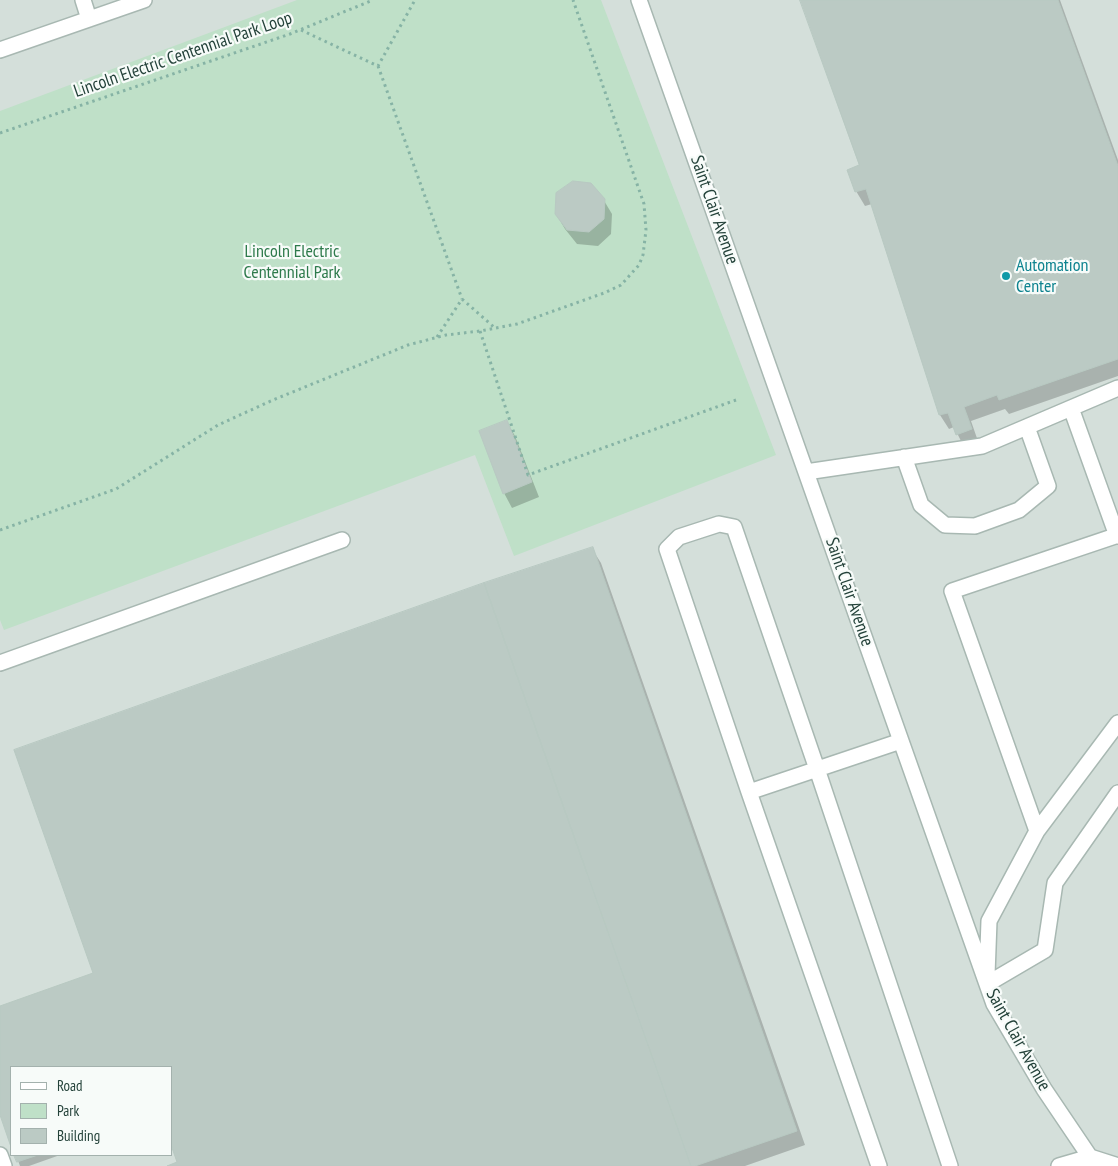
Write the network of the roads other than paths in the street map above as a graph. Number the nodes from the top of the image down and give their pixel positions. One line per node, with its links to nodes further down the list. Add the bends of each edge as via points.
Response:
1 (82, 0): 4 (street)
2 (144, 0): 4 (street)
3 (639, 0): 10 (street, Saint Clair Avenue)
4 (89, 19): 5 (street)
5 (0, 50)
6 (1118, 388): 7 (street)
7 (1071, 408): 8 (street); 11 (street)
8 (1027, 427): 9 (street, via 982,446); 9 (street, via 1048,486 1019,510 975,526 945,525 921,505)
9 (904, 458): 10 (street)
10 (806, 472): 15 (street, Saint Clair Avenue)
11 (1118, 535): 19 (street, via 952,591)
12 (342, 540): 13 (street)
13 (0, 663)
14 (1118, 723): 19 (street)
15 (901, 741): 16 (street); 20 (street, Saint Clair Avenue)
16 (818, 769): 17 (street); 17 (street, via 734,527 719,524 679,536 667,549); 25 (street)
17 (749, 792): 24 (street)
18 (1118, 793): 20 (street, via 1054,883 1045,950)
19 (1037, 831): 20 (street, via 989,921)
20 (987, 984): 22 (street, Saint Clair Avenue, via 994,1004 1044,1089)
21 (0, 1155): 23 (street)
22 (1093, 1161): 26 (street); 27 (street)
23 (4, 1166)
24 (879, 1166)
25 (950, 1166)
26 (1058, 1166)
27 (1118, 1166)

